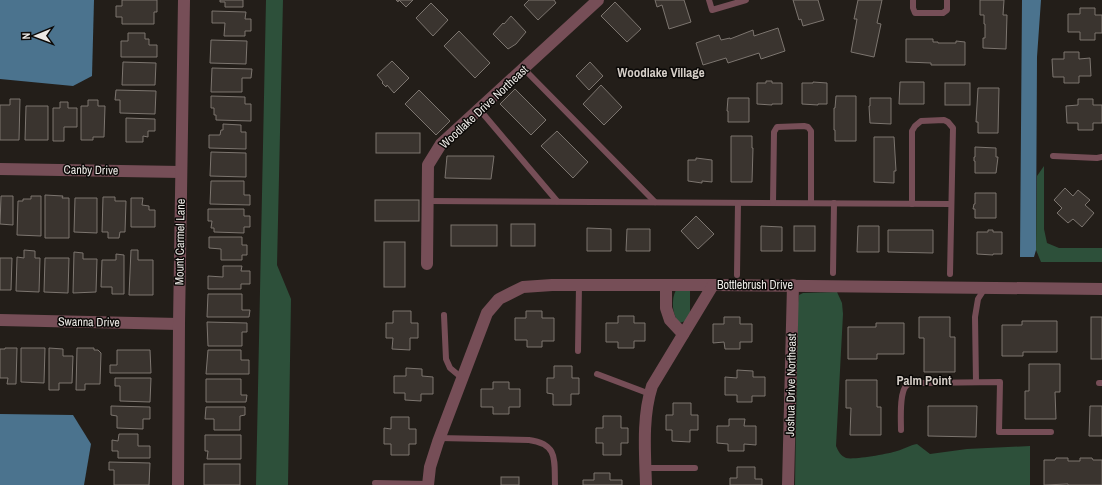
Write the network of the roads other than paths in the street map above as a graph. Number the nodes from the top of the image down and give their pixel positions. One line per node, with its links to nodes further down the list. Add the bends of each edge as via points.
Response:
1 (184, 0): 12 (street, Mount Carmel Lane)
2 (598, 0): 7 (street, Woodlake Drive Northeast)
3 (709, 0): 4 (lane, via 712,10)
4 (746, 0)
5 (913, 0): 6 (lane, via 915,13 943,13 947,10)
6 (947, 0)
7 (524, 68): 8 (street, Woodlake Drive Northeast); 15 (lane)
8 (479, 109): 13 (street, Woodlake Drive Northeast, via 442,144 428,164); 14 (lane)
9 (1053, 156): 10 (lane)
10 (1102, 157)
11 (0, 169): 12 (street, Canby Drive)
12 (181, 172): 34 (street, Mount Carmel Lane)
13 (427, 200): 14 (lane); 22 (street, Woodlake Drive Northeast)
14 (557, 201): 15 (lane)
15 (655, 202): 16 (lane)
16 (738, 203): 17 (lane); 25 (lane)
17 (773, 203): 18 (lane); 18 (lane, via 774,132 777,127 804,126 811,131)
18 (811, 203): 19 (lane)
19 (834, 203): 20 (lane); 23 (lane)
20 (912, 204): 21 (lane); 21 (lane, via 912,131 921,121 944,120 952,128)
21 (951, 204): 24 (lane)
22 (427, 264)
23 (833, 273)
24 (950, 274)
25 (737, 275)
26 (579, 285): 27 (street, Bottlebrush Drive); 36 (lane); 38 (street, Bottlebrush Drive, via 523,287 500,299 487,313)
27 (666, 285): 28 (street, Bottlebrush Drive); 35 (street, via 666,308 670,320)
28 (712, 285): 29 (street, Bottlebrush Drive); 35 (street)
29 (793, 285): 30 (street, Bottlebrush Drive); 51 (street, Joshua Drive Northeast)
30 (986, 288): 31 (street, Bottlebrush Drive); 39 (lane, via 978,298 975,317)
31 (1102, 289)
32 (444, 316): 38 (lane, via 446,359 450,368)
33 (0, 320): 34 (street, Swanna Drive)
34 (179, 324): 48 (street, Mount Carmel Lane)
35 (683, 334): 40 (street, via 652,386)
36 (578, 352)
37 (597, 374): 40 (lane)
38 (462, 378): 43 (street, Bottlebrush Drive)
39 (976, 382): 41 (lane, via 919,383 906,386 902,392); 42 (lane, via 1000,382 1000,432)
40 (650, 394): 44 (street)
41 (901, 430)
42 (1051, 432)
43 (439, 438): 47 (street, Bottlebrush Drive, via 430,467); 49 (lane, via 540,441 552,452)
44 (645, 468): 45 (lane); 50 (street)
45 (695, 468)
46 (376, 483): 47 (lane)
47 (428, 484)
48 (178, 485)
49 (555, 485)
50 (646, 485)
51 (788, 485)

